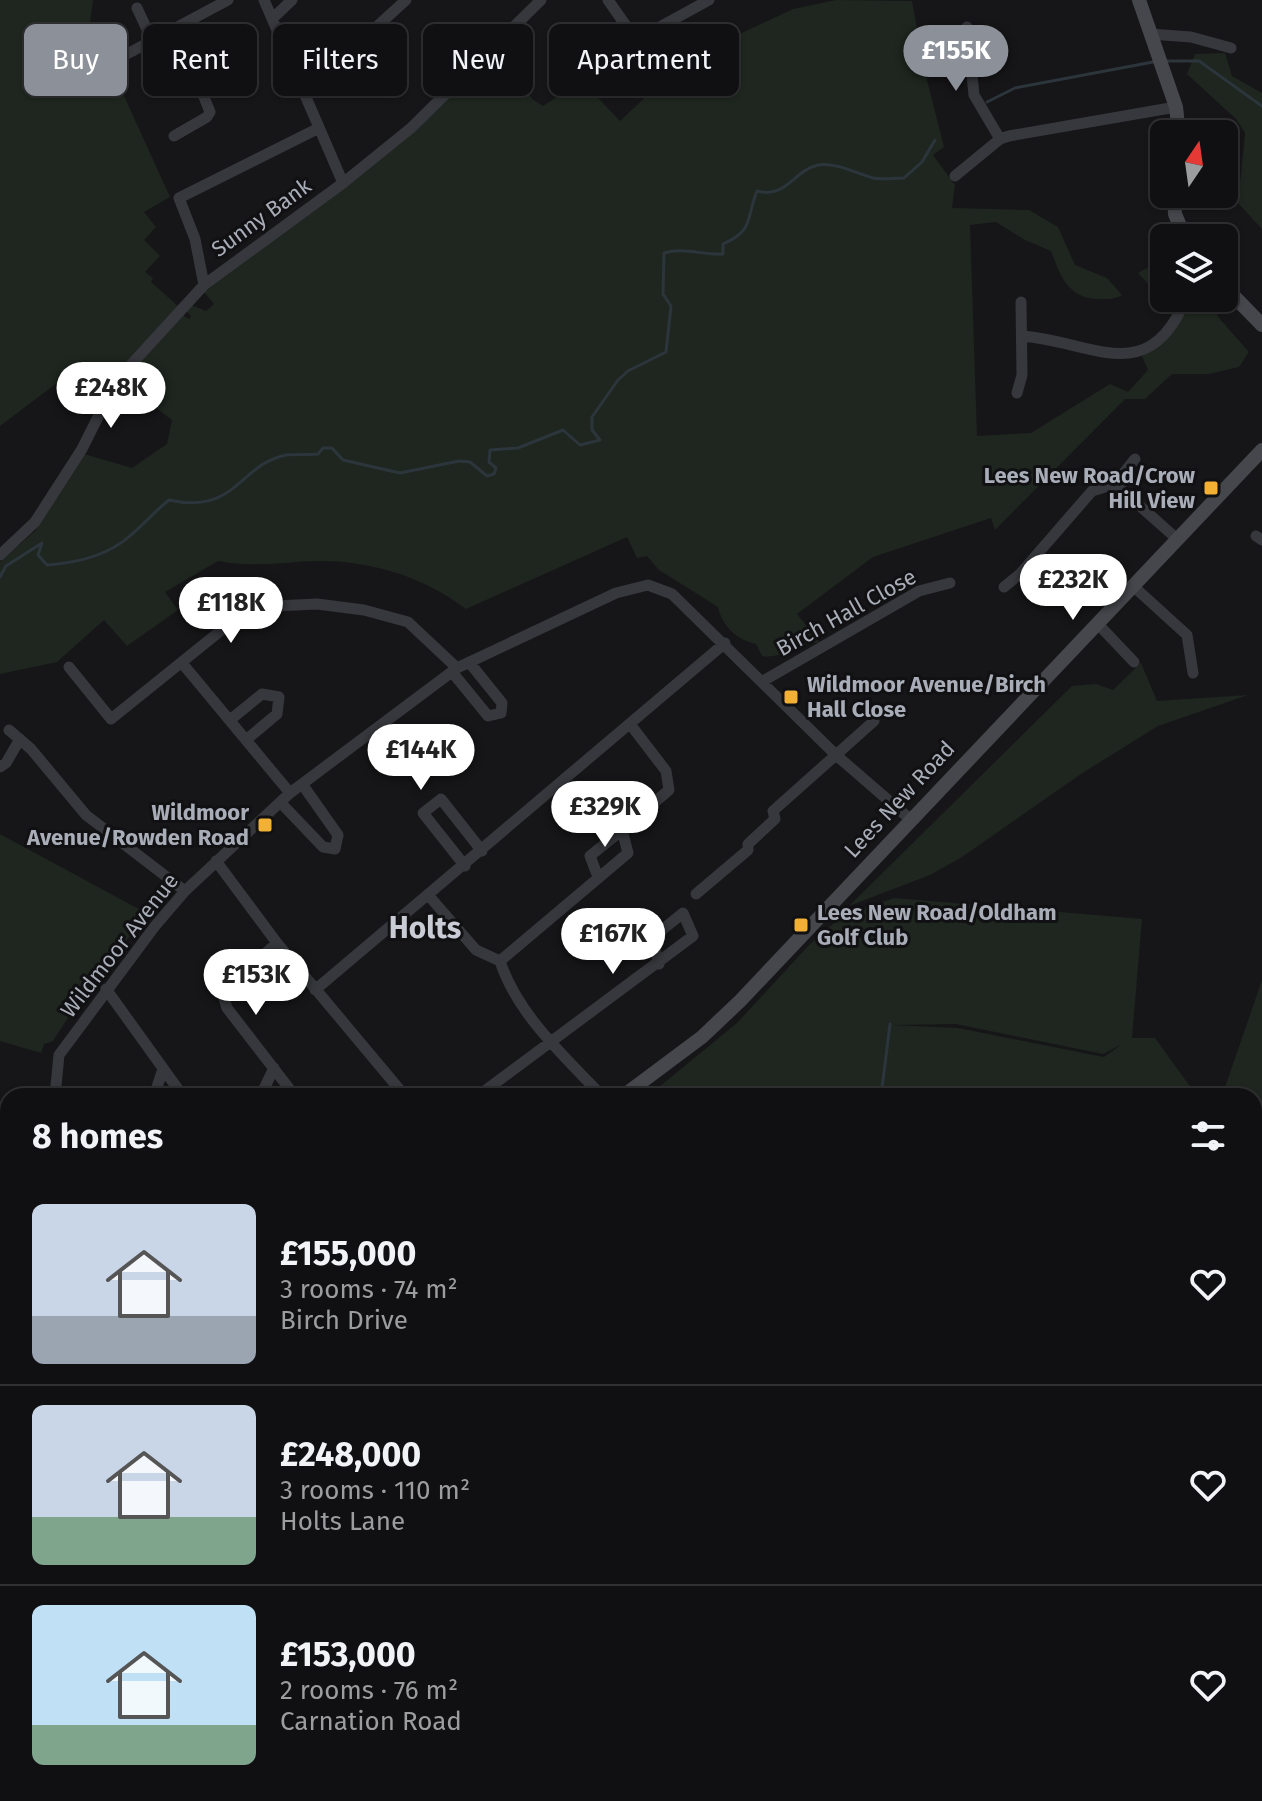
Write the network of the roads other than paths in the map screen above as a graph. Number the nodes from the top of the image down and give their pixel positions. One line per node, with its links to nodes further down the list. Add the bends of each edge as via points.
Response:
1 (228, 0): 12 (street)
2 (264, 0): 10 (street)
3 (292, 0): 10 (street)
4 (406, 0): 14 (street)
5 (541, 0): 30 (street, Sunny Bank, via 411,128)
6 (608, 0): 15 (street)
7 (709, 0): 16 (street)
8 (1139, 0): 18 (street)
9 (137, 8): 11 (street)
10 (273, 18): 13 (street)
11 (144, 24)
12 (184, 24)
13 (275, 24)
14 (380, 24)
15 (625, 24)
16 (665, 24)
17 (967, 27): 28 (street, via 974,95)
18 (1152, 40): 20 (street, via 1191,37); 24 (street)
19 (143, 43): 21 (street)
20 (1231, 48)
21 (127, 54)
22 (204, 96): 27 (street, via 207,117)
23 (305, 96): 26 (street)
24 (1176, 107): 25 (street); 28 (street)
25 (1177, 120)
26 (319, 128): 30 (street); 31 (street, via 179,198 195,239)
27 (174, 136)
28 (1000, 139): 29 (street)
29 (955, 176)
30 (343, 183): 31 (street, Sunny Bank)
31 (204, 285): 42 (street, Sunny Bank, via 116,381 82,449 35,522)
32 (1238, 300): 35 (street)
33 (1021, 302): 36 (street)
34 (1178, 312): 36 (street, via 1166,335 1137,353 1116,356)
35 (1262, 325)
36 (1022, 336): 37 (street)
37 (1017, 393)
38 (1262, 450): 41 (street, Lees New Road)
39 (1135, 459): 40 (street)
40 (1115, 484): 41 (street); 45 (street, via 1092,491)
41 (1176, 538): 44 (street, Lees New Road)
42 (0, 555)
43 (950, 583): 54 (street, Birch Hall Close, via 919,591)
44 (1132, 585): 46 (street, Lees New Road); 53 (street, via 1187,635)
45 (1004, 587)
46 (1097, 623): 49 (street); 66 (street, Lees New Road)
47 (725, 643): 48 (street, Wildmoor Avenue, via 672,594 648,585 604,598); 54 (street, Wildmoor Avenue); 57 (street)
48 (469, 662): 52 (street, Wildmoor Avenue); 52 (street, via 502,703 501,713 488,716)
49 (1134, 662)
50 (182, 663): 51 (street, via 111,719); 52 (street, via 234,620 275,606 317,604 408,622); 55 (street)
51 (69, 667)
52 (454, 670): 63 (street, Wildmoor Avenue)
53 (1193, 673)
54 (763, 681): 61 (street, Wildmoor Avenue)
55 (230, 720): 60 (street); 60 (street, via 262,694 279,697 277,714)
56 (874, 721): 61 (street)
57 (630, 724): 67 (street, via 666,771 669,790); 68 (street)
58 (9, 730): 59 (street)
59 (20, 739): 62 (street); 72 (street, via 86,815)
60 (246, 740): 64 (street)
61 (836, 755): 66 (street, Wildmoor Avenue); 73 (street, via 773,811 775,819 748,850)
62 (0, 767)
63 (302, 784): 64 (street, Wildmoor Avenue); 65 (street, via 338,835 335,849 323,847)
64 (290, 793): 65 (street, Wildmoor Avenue)
65 (281, 803): 69 (street, Wildmoor Avenue)
66 (910, 819): 91 (street, Lees New Road, via 702,1037)
67 (622, 830): 71 (street, via 628,853); 71 (street, via 590,856)
68 (482, 851): 70 (street); 70 (street, via 441,799 423,813)
69 (216, 861): 72 (street, Wildmoor Avenue); 75 (street)
70 (465, 866): 74 (street)
71 (598, 877): 76 (street)
72 (185, 891): 78 (street, Wildmoor Avenue)
73 (696, 894)
74 (429, 896): 76 (street, via 476,950); 79 (street)
75 (277, 943): 79 (street); 81 (street, via 222,992 227,1008)
76 (500, 961): 80 (street, via 508,985)
77 (659, 964): 80 (street)
78 (106, 989): 82 (street); 83 (street, Wildmoor Avenue, via 59,1055)
79 (315, 990): 88 (street)
80 (551, 1042): 89 (street); 90 (street)
81 (274, 1068): 86 (street); 87 (street)
82 (163, 1069): 84 (street); 85 (street)
83 (56, 1088)
84 (157, 1088)
85 (177, 1088)
86 (264, 1088)
87 (289, 1088)
88 (398, 1088)
89 (489, 1088)
90 (594, 1088)
91 (634, 1088)

